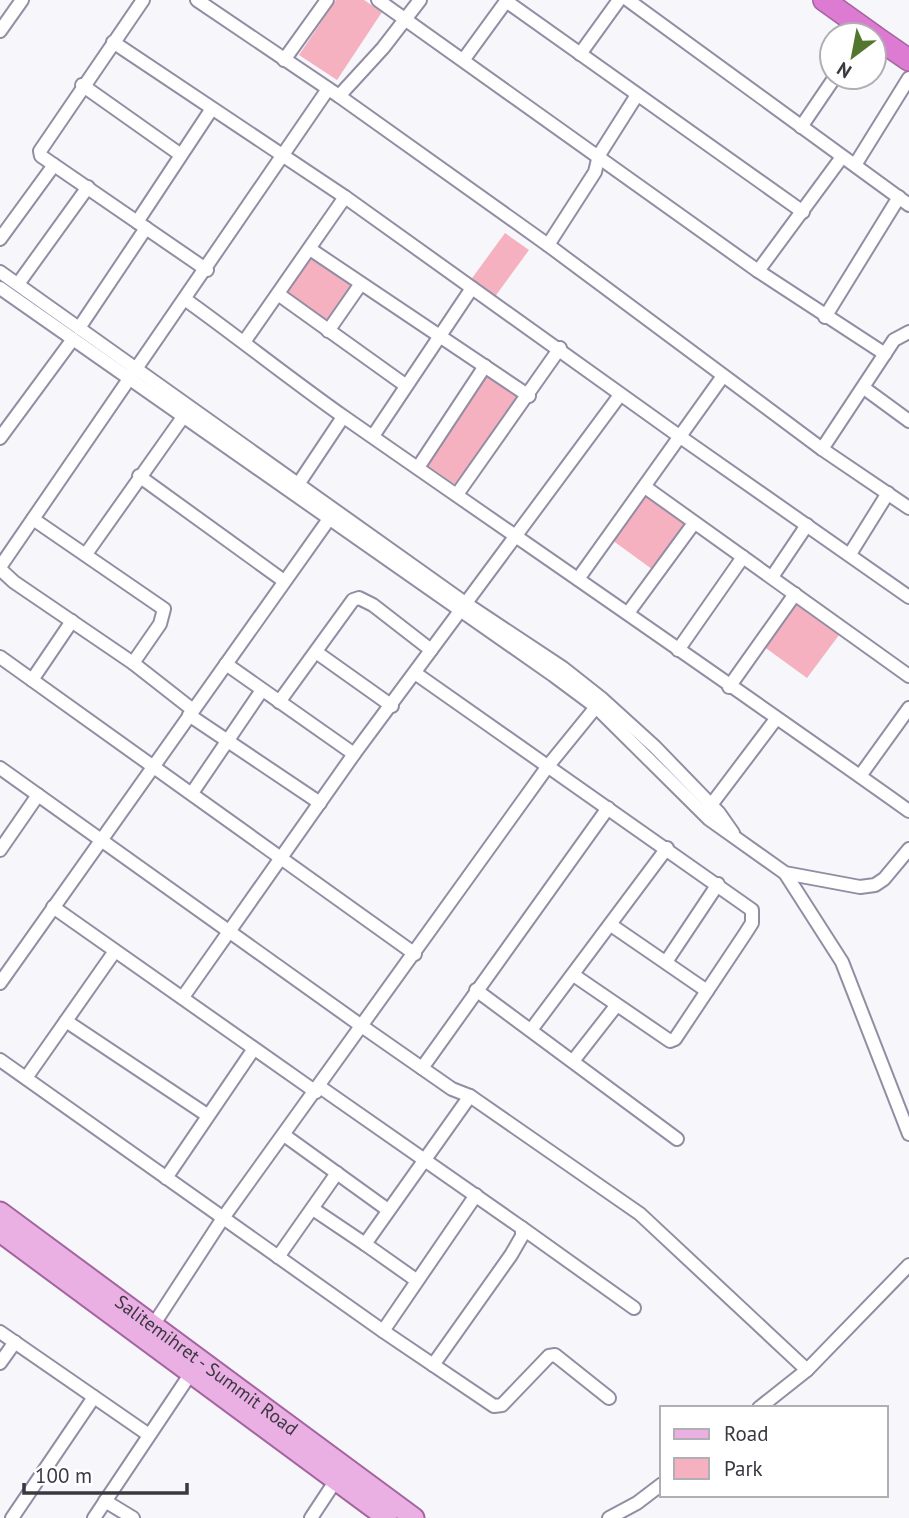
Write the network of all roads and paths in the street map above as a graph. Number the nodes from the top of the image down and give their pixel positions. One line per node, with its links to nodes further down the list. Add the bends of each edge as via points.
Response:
1 (22, 0): 13 (street)
2 (144, 0): 14 (street)
3 (327, 0): 18 (street)
4 (378, 0): 11 (street)
5 (420, 0): 11 (street)
6 (619, 0): 16 (street)
7 (628, 0): 26 (street)
8 (824, 0): 12 (highway)
9 (507, 1): 16 (street); 17 (street)
10 (206, 3): 18 (street)
11 (407, 19): 17 (street); 23 (street)
12 (852, 21)
13 (0, 32)
14 (113, 42): 21 (street); 25 (street)
15 (888, 46): 19 (highway)
16 (580, 54): 24 (street)
17 (464, 59): 28 (street)
18 (284, 60): 23 (street)
19 (909, 60)
20 (909, 78): 32 (street)
21 (82, 85): 27 (street); 31 (street, via 40,151)
22 (825, 91): 26 (street)
23 (334, 92): 30 (street); 39 (street)
24 (636, 95): 28 (street); 36 (street)
25 (211, 110): 27 (street); 30 (street)
26 (801, 127): 29 (street)
27 (181, 155): 37 (street)
28 (598, 155): 39 (street, via 595,172); 42 (street)
29 (842, 157): 32 (street); 36 (street)
30 (283, 158): 34 (street); 41 (street)
31 (54, 164): 33 (street); 38 (street)
32 (855, 165): 35 (street)
33 (88, 187): 37 (street); 44 (street)
34 (345, 197): 40 (street); 47 (street)
35 (904, 201): 50 (street)
36 (803, 212): 42 (street)
37 (141, 225): 41 (street); 53 (street)
38 (0, 239)
39 (548, 245): 60 (street)
40 (310, 248): 45 (street); 48 (street)
41 (207, 270): 49 (street)
42 (758, 271): 50 (street)
43 (0, 272): 44 (street)
44 (18, 284): 53 (street)
45 (360, 285): 51 (street); 54 (street)
46 (0, 288): 53 (street)
47 (472, 288): 54 (street); 56 (street)
48 (278, 294): 51 (street); 55 (street)
49 (186, 299): 55 (street); 59 (street)
50 (825, 317): 57 (street)
51 (328, 331): 61 (street)
52 (909, 332): 57 (street, via 894,340)
53 (76, 334): 59 (street); 70 (street)
54 (439, 336): 58 (street); 61 (street)
55 (244, 342): 65 (street)
56 (560, 348): 63 (street); 64 (street)
57 (885, 354): 62 (street)
58 (485, 366): 64 (street); 72 (street)
59 (134, 374): 66 (street); 74 (street); 79 (street)
60 (723, 376): 69 (street); 71 (street)
61 (405, 385): 68 (street)
62 (864, 388): 67 (street); 71 (street)
63 (620, 395): 69 (street); 83 (street)
64 (529, 396): 76 (street)
65 (344, 416): 68 (street); 74 (street)
66 (183, 417): 73 (street); 80 (street)
67 (909, 421)
68 (373, 436): 72 (street)
69 (678, 436): 75 (street); 82 (street)
70 (0, 438)
71 (822, 449): 77 (street)
72 (419, 466): 76 (street)
73 (139, 477): 84 (street); 90 (street)
74 (299, 483): 93 (street)
75 (645, 487): 81 (street); 89 (street)
76 (458, 493): 83 (street)
77 (888, 493): 78 (street); 85 (street)
78 (909, 508)
79 (33, 519): 84 (street); 87 (street)
80 (329, 519): 90 (street); 93 (street)
81 (694, 523): 86 (street); 94 (street)
82 (807, 525): 85 (street); 88 (street)
83 (519, 535): 89 (street); 93 (street)
84 (86, 554): 100 (street, via 164,609 160,624)
85 (850, 554): 92 (street)
86 (743, 557): 88 (street); 97 (street)
87 (0, 568): 95 (street)
88 (772, 577): 91 (street)
89 (578, 579): 94 (street)
90 (284, 581): 101 (street)
91 (795, 594): 103 (street); 105 (street)
92 (909, 597)
93 (463, 608): 96 (street); 109 (street); 122 (street, via 601,698)
94 (628, 613): 97 (street)
95 (72, 621): 100 (street); 104 (street)
96 (431, 650): 98 (street, via 359,598); 102 (street)
97 (678, 650): 105 (street)
98 (316, 652): 107 (street); 108 (street)
99 (1, 661): 104 (street)
100 (133, 663): 111 (street)
101 (226, 664): 106 (street); 111 (street)
102 (415, 673): 108 (street); 116 (street)
103 (909, 676)
104 (32, 680): 115 (street)
105 (729, 687): 112 (street)
106 (262, 690): 107 (street); 113 (street)
107 (279, 702): 114 (street)
108 (392, 706): 114 (street)
109 (596, 707): 116 (street); 125 (street, via 709,819)
110 (909, 708): 118 (street)
111 (191, 713): 113 (street); 115 (street)
112 (776, 719): 118 (street); 122 (street)
113 (227, 741): 119 (street); 121 (street)
114 (354, 754): 121 (street)
115 (154, 766): 119 (street); 126 (street)
116 (548, 766): 123 (street); 137 (street)
117 (0, 768): 120 (street)
118 (860, 776): 124 (street)
119 (192, 793): 130 (street)
120 (38, 795): 126 (street); 129 (street)
121 (320, 803): 130 (street)
122 (711, 805): 125 (street)
123 (608, 808): 127 (street); 141 (street)
124 (909, 811)
125 (735, 836): 131 (street)
126 (101, 840): 133 (street); 135 (street)
127 (667, 848): 132 (street); 134 (street)
128 (909, 849): 131 (street, via 875,885 860,887)
129 (0, 850)
130 (282, 857): 135 (street); 137 (street)
131 (785, 873): 156 (street, via 842,962)
132 (718, 884): 138 (street); 142 (street, via 748,905 753,917)
133 (53, 907): 136 (street); 140 (street)
134 (611, 925): 138 (street); 139 (street)
135 (229, 930): 143 (street); 146 (street)
136 (115, 951): 143 (street); 145 (street)
137 (415, 954): 146 (street)
138 (666, 962): 142 (street)
139 (575, 976): 144 (street); 147 (street)
140 (0, 983)
141 (476, 990): 147 (street); 151 (street)
142 (707, 990): 144 (street, via 670,1041)
143 (183, 997): 148 (street)
144 (616, 1006): 150 (street)
145 (66, 1021): 152 (street); 155 (street)
146 (363, 1027): 151 (street); 153 (street)
147 (531, 1030): 150 (street)
148 (253, 1050): 153 (street); 155 (street)
149 (0, 1060): 152 (street)
150 (573, 1060): 158 (street)
151 (422, 1068): 154 (street)
152 (26, 1078): 161 (street)
153 (318, 1090): 157 (street); 159 (street)
154 (470, 1096): 159 (street); 180 (street, via 640,1214)
155 (207, 1115): 161 (street)
156 (909, 1134)
157 (284, 1135): 160 (street); 166 (street)
158 (677, 1139)
159 (425, 1160): 162 (street); 164 (street)
160 (337, 1173): 163 (street); 164 (street)
161 (166, 1178): 166 (street)
162 (475, 1195): 167 (street); 172 (street)
163 (313, 1209): 169 (street); 170 (street)
164 (388, 1210): 169 (street)
165 (0, 1212): 174 (main road, Salitemihret - Summit Road)
166 (223, 1218): 170 (street); 174 (street)
167 (522, 1228): 173 (street); 179 (street, via 511,1255)
168 (0, 1232): 181 (main road)
169 (365, 1244): 172 (street)
170 (278, 1257): 175 (street)
171 (909, 1265): 180 (street)
172 (416, 1280): 175 (street)
173 (634, 1308)
174 (152, 1327): 194 (main road, Salitemihret - Summit Road)
175 (383, 1331): 179 (street)
176 (0, 1332): 177 (street)
177 (15, 1342): 178 (street); 182 (street)
178 (0, 1363)
179 (433, 1365): 183 (street, via 494,1406 502,1405 549,1356 555,1356)
180 (807, 1370): 184 (street)
181 (191, 1373): 185 (street); 186 (main road)
182 (94, 1397): 185 (street); 189 (street)
183 (609, 1398)
184 (762, 1406)
185 (149, 1435): 188 (street)
186 (336, 1480): 192 (street); 193 (main road)
187 (660, 1485): 195 (street)
188 (106, 1501): 190 (street); 191 (street)
189 (12, 1518)
190 (94, 1518)
191 (133, 1518)
192 (311, 1518)
193 (387, 1518)
194 (414, 1518)
195 (609, 1518)

